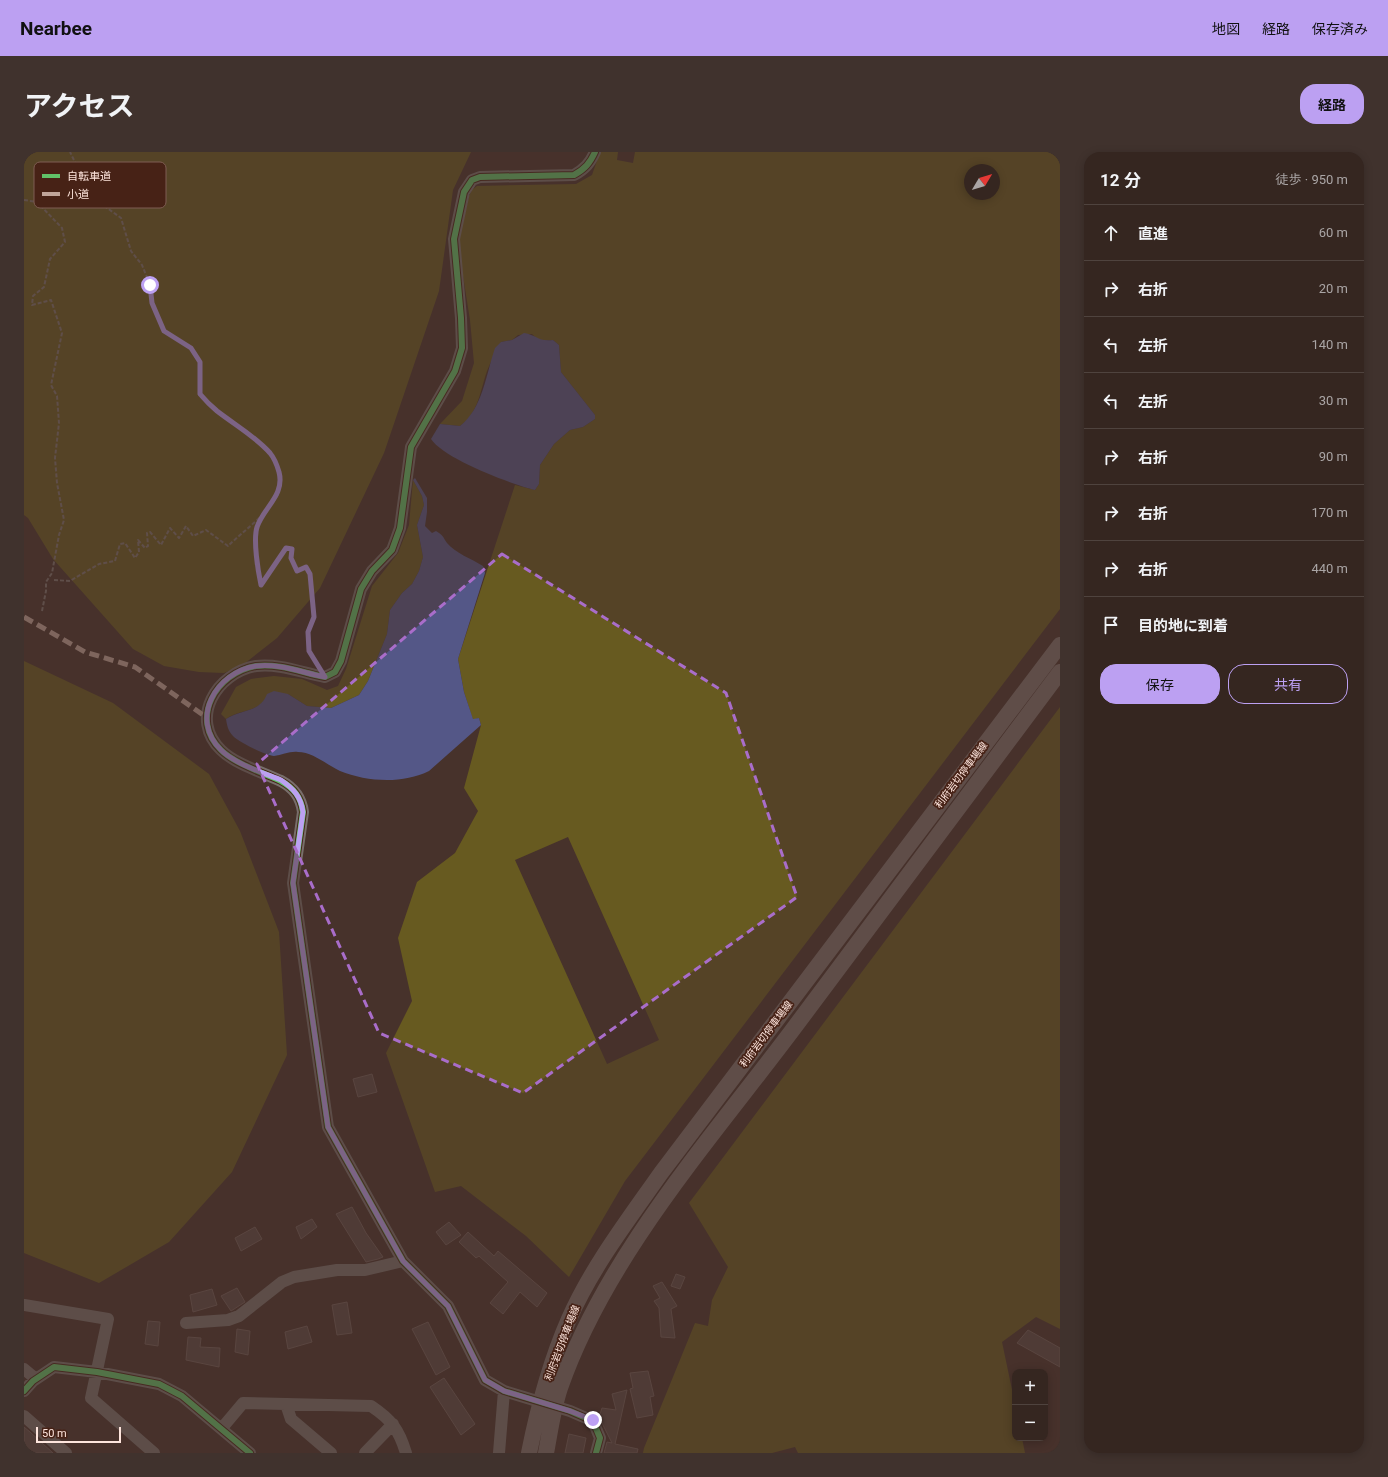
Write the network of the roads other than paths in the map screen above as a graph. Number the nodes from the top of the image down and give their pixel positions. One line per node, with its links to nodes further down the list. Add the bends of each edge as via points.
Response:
1 (595, 152): 4 (street, via 591,162 574,175 480,178 469,183 464,192 454,239 462,348 455,371 410,447 400,528 392,550 372,571 361,589 341,661 335,672 325,677 284,667 256,666 241,671 215,690 206,717 220,750 231,758 281,780 301,801 303,812 293,883 328,1127)
2 (1060, 645): 13 (main road, 利府岩切停車場線, via 670,1160 617,1236 591,1277 569,1320)
3 (1060, 672): 13 (main road, 利府岩切停車場線, via 666,1196 596,1308 566,1376)
4 (403, 1261): 6 (street, via 365,1270 337,1270 294,1276 282,1282 239,1316 228,1320); 11 (street, via 448,1306 485,1380)
5 (24, 1305): 8 (street, via 108,1318)
6 (186, 1323)
7 (24, 1369): 9 (street)
8 (97, 1372): 9 (street, via 54,1367); 16 (street, via 159,1384 182,1396); 18 (street, via 91,1398)
9 (36, 1379): 10 (street)
10 (24, 1391)
11 (504, 1391): 13 (street); 23 (street)
12 (286, 1404): 15 (street, via 372,1406); 16 (street, via 243,1403); 20 (street, via 291,1419)
13 (548, 1405): 24 (main road, 利府岩切停車場線); 25 (main road, 利府岩切停車場線); 26 (street, via 593,1420 600,1438)
14 (24, 1416): 17 (street)
15 (393, 1424): 21 (street); 22 (street, via 400,1434)
16 (222, 1428): 19 (street)
17 (66, 1453)
18 (154, 1453)
19 (250, 1453)
20 (331, 1453)
21 (365, 1453)
22 (406, 1453)
23 (499, 1453)
24 (529, 1453)
25 (546, 1453)
26 (596, 1453)

